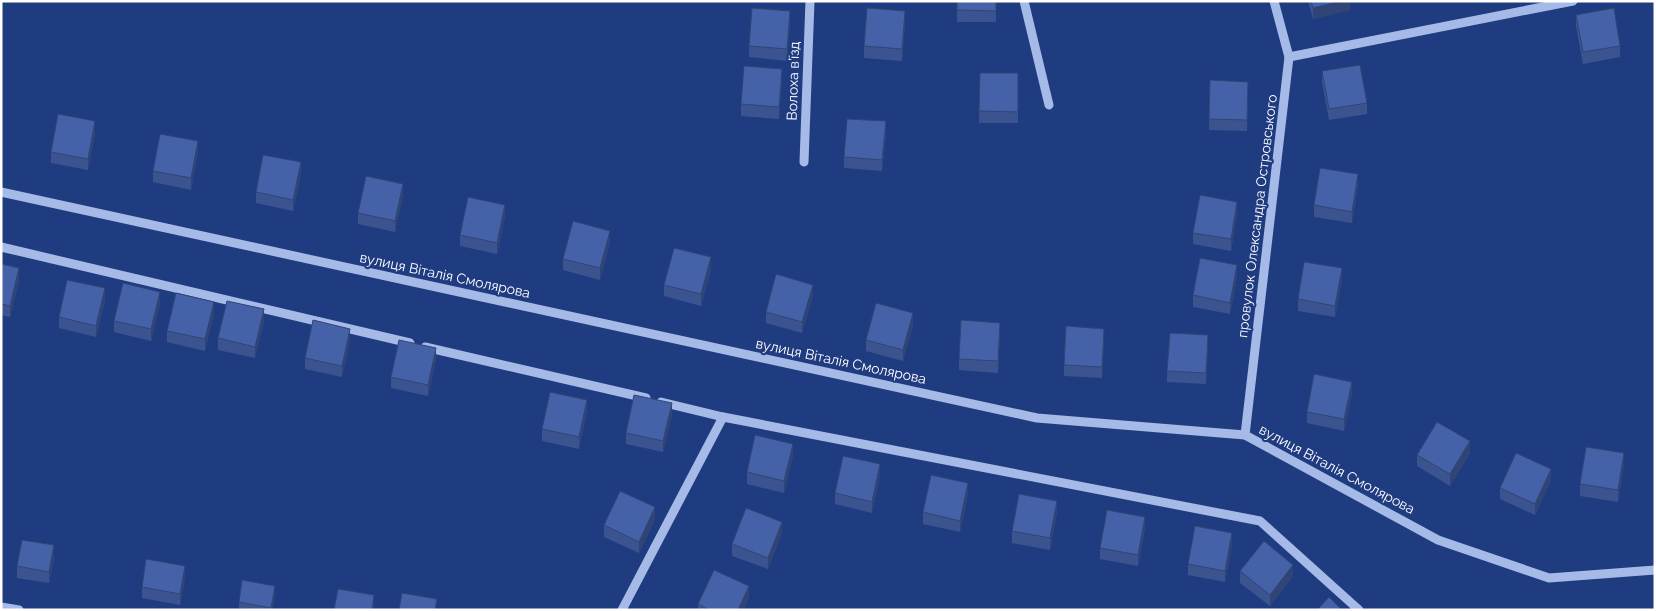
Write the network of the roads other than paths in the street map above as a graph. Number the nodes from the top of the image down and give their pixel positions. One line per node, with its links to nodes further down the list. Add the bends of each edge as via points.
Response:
1 (810, 1): 7 (street, Волоха в’їзд)
2 (1024, 1): 6 (street)
3 (1274, 1): 5 (street, провулок Олександра Островського)
4 (1573, 1): 5 (street)
5 (1289, 57): 11 (street, провулок Олександра Островського)
6 (1049, 105)
7 (804, 162)
8 (1, 192): 11 (street, вулиця Віталія Смолярова, via 1037,418)
9 (1, 247): 10 (street)
10 (723, 416): 15 (street); 16 (street, via 1260,521)
11 (1245, 435): 12 (street, вулиця Віталія Смолярова, via 1438,540 1548,578)
12 (1655, 570)
13 (1, 607): 14 (street)
14 (19, 610)
15 (622, 610)
16 (1359, 610)

